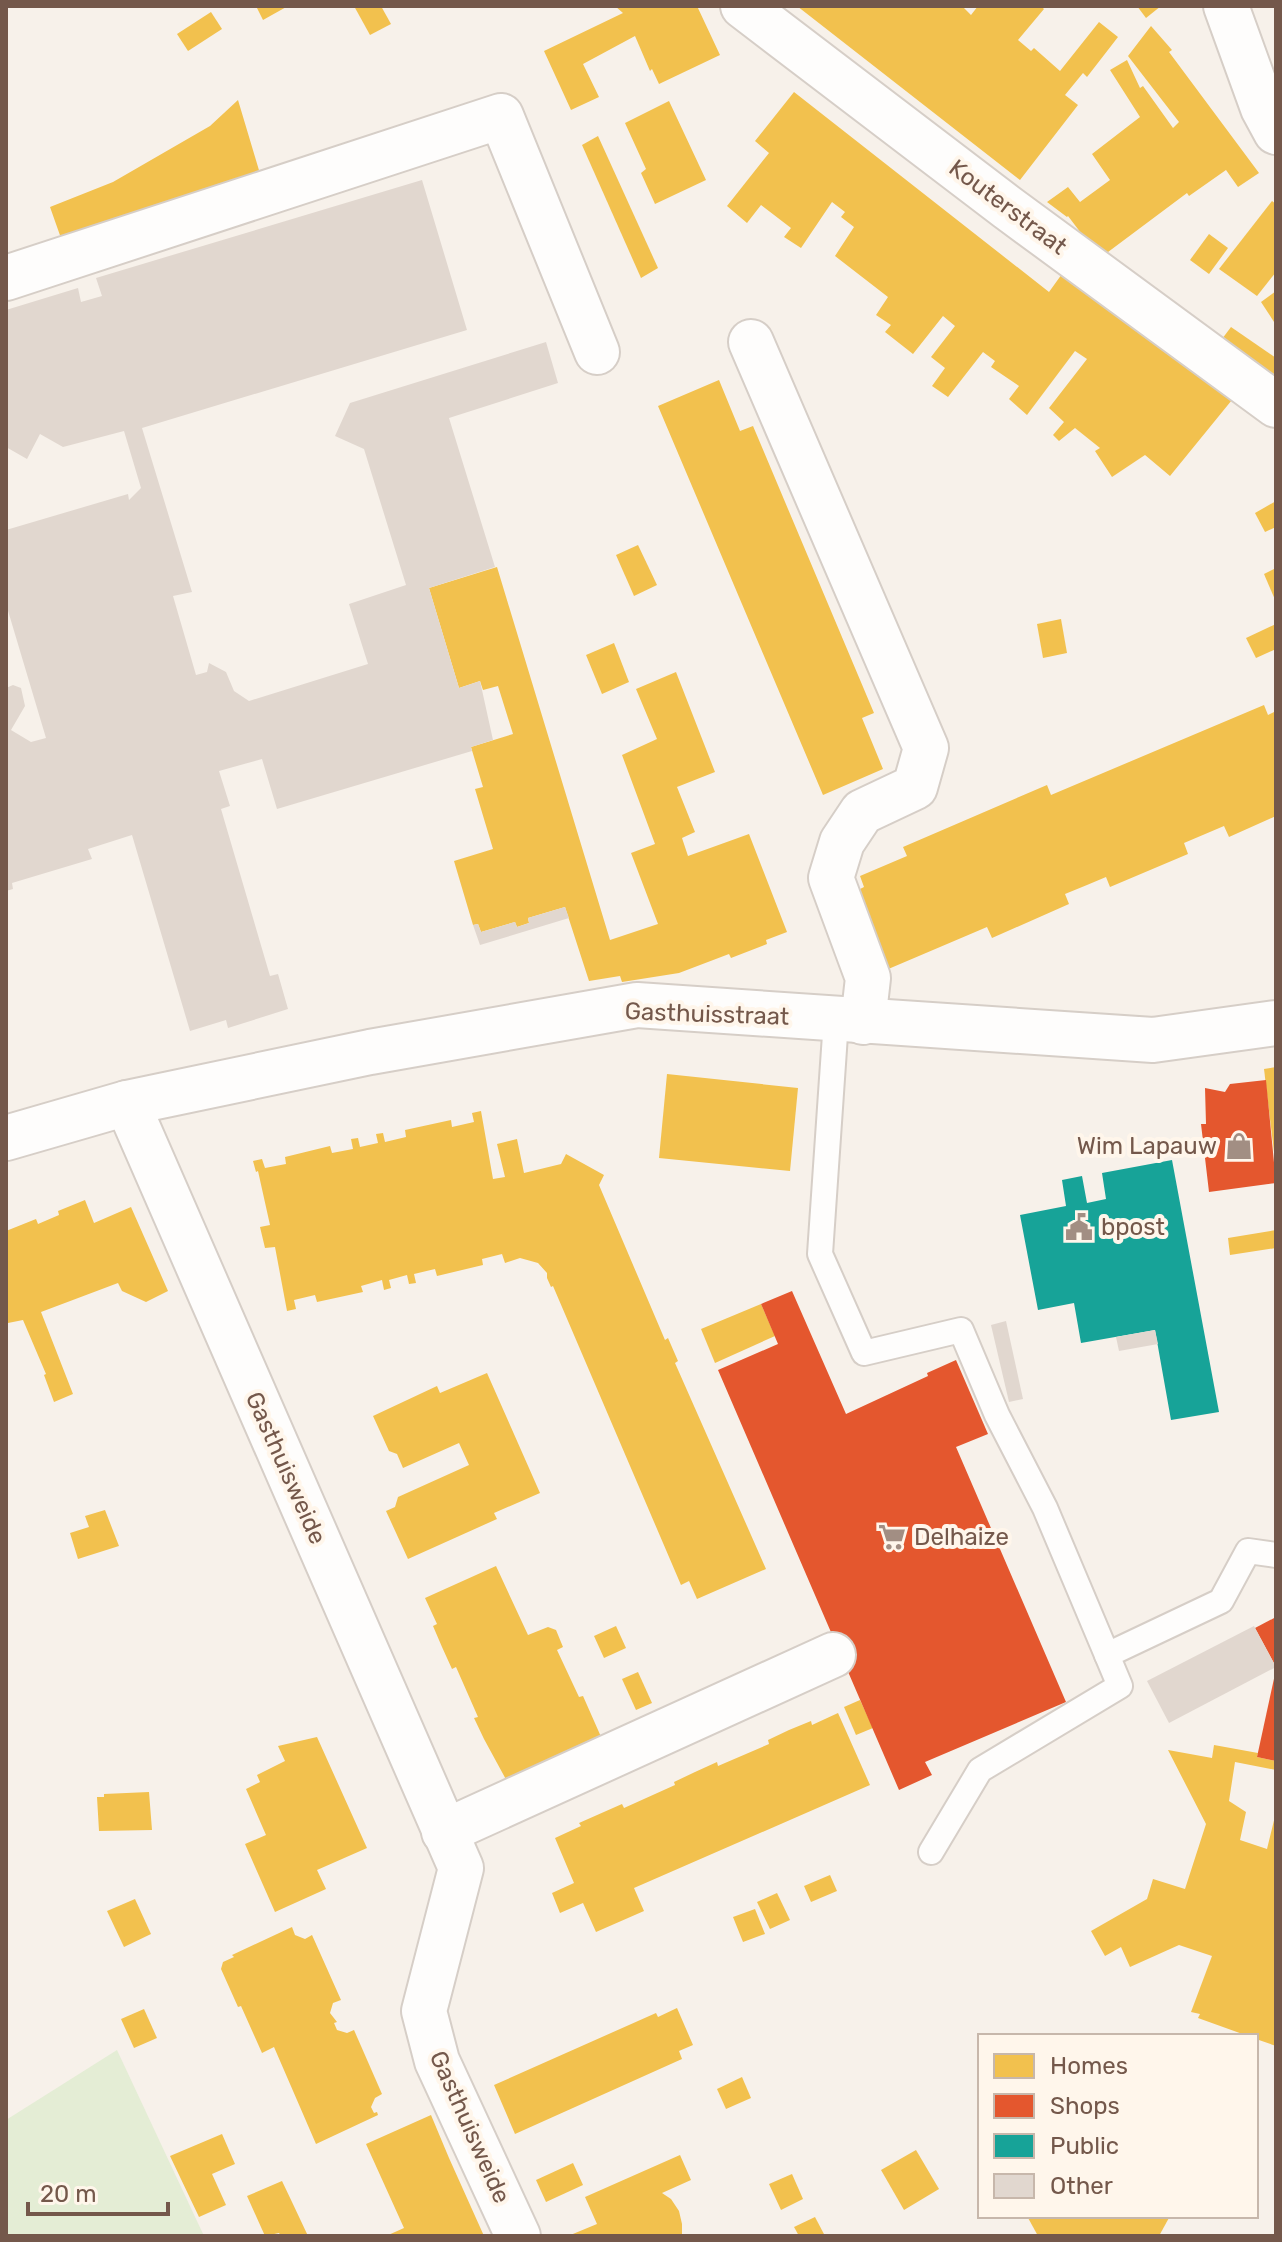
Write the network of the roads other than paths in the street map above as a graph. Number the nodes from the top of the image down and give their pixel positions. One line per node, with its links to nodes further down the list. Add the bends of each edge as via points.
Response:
1 (743, 6): 7 (street, Kouterstraat)
2 (1226, 6): 3 (street)
3 (1276, 132)
4 (6, 278): 6 (street, via 501,116)
5 (751, 342): 8 (street, via 926,748 915,787 862,812 842,842 831,878 868,978)
6 (597, 352)
7 (1276, 405)
8 (850, 1021): 9 (street, Gasthuisstraat, via 1153,1040); 10 (street, Gasthuisstraat, via 637,1005 385,1048); 14 (lane, via 820,1254 864,1353 961,1330)
9 (1276, 1023)
10 (127, 1103): 11 (street, Gasthuisstraat); 15 (street, Gasthuisweide)
11 (6, 1138)
12 (1276, 1555): 14 (lane, via 1248,1551 1221,1601)
13 (833, 1655): 15 (street)
14 (1107, 1655): 16 (lane, via 1120,1686 980,1770)
15 (444, 1832): 17 (street, Gasthuisweide, via 461,1868 424,2011 437,2061)
16 (931, 1852)
17 (518, 2236)

